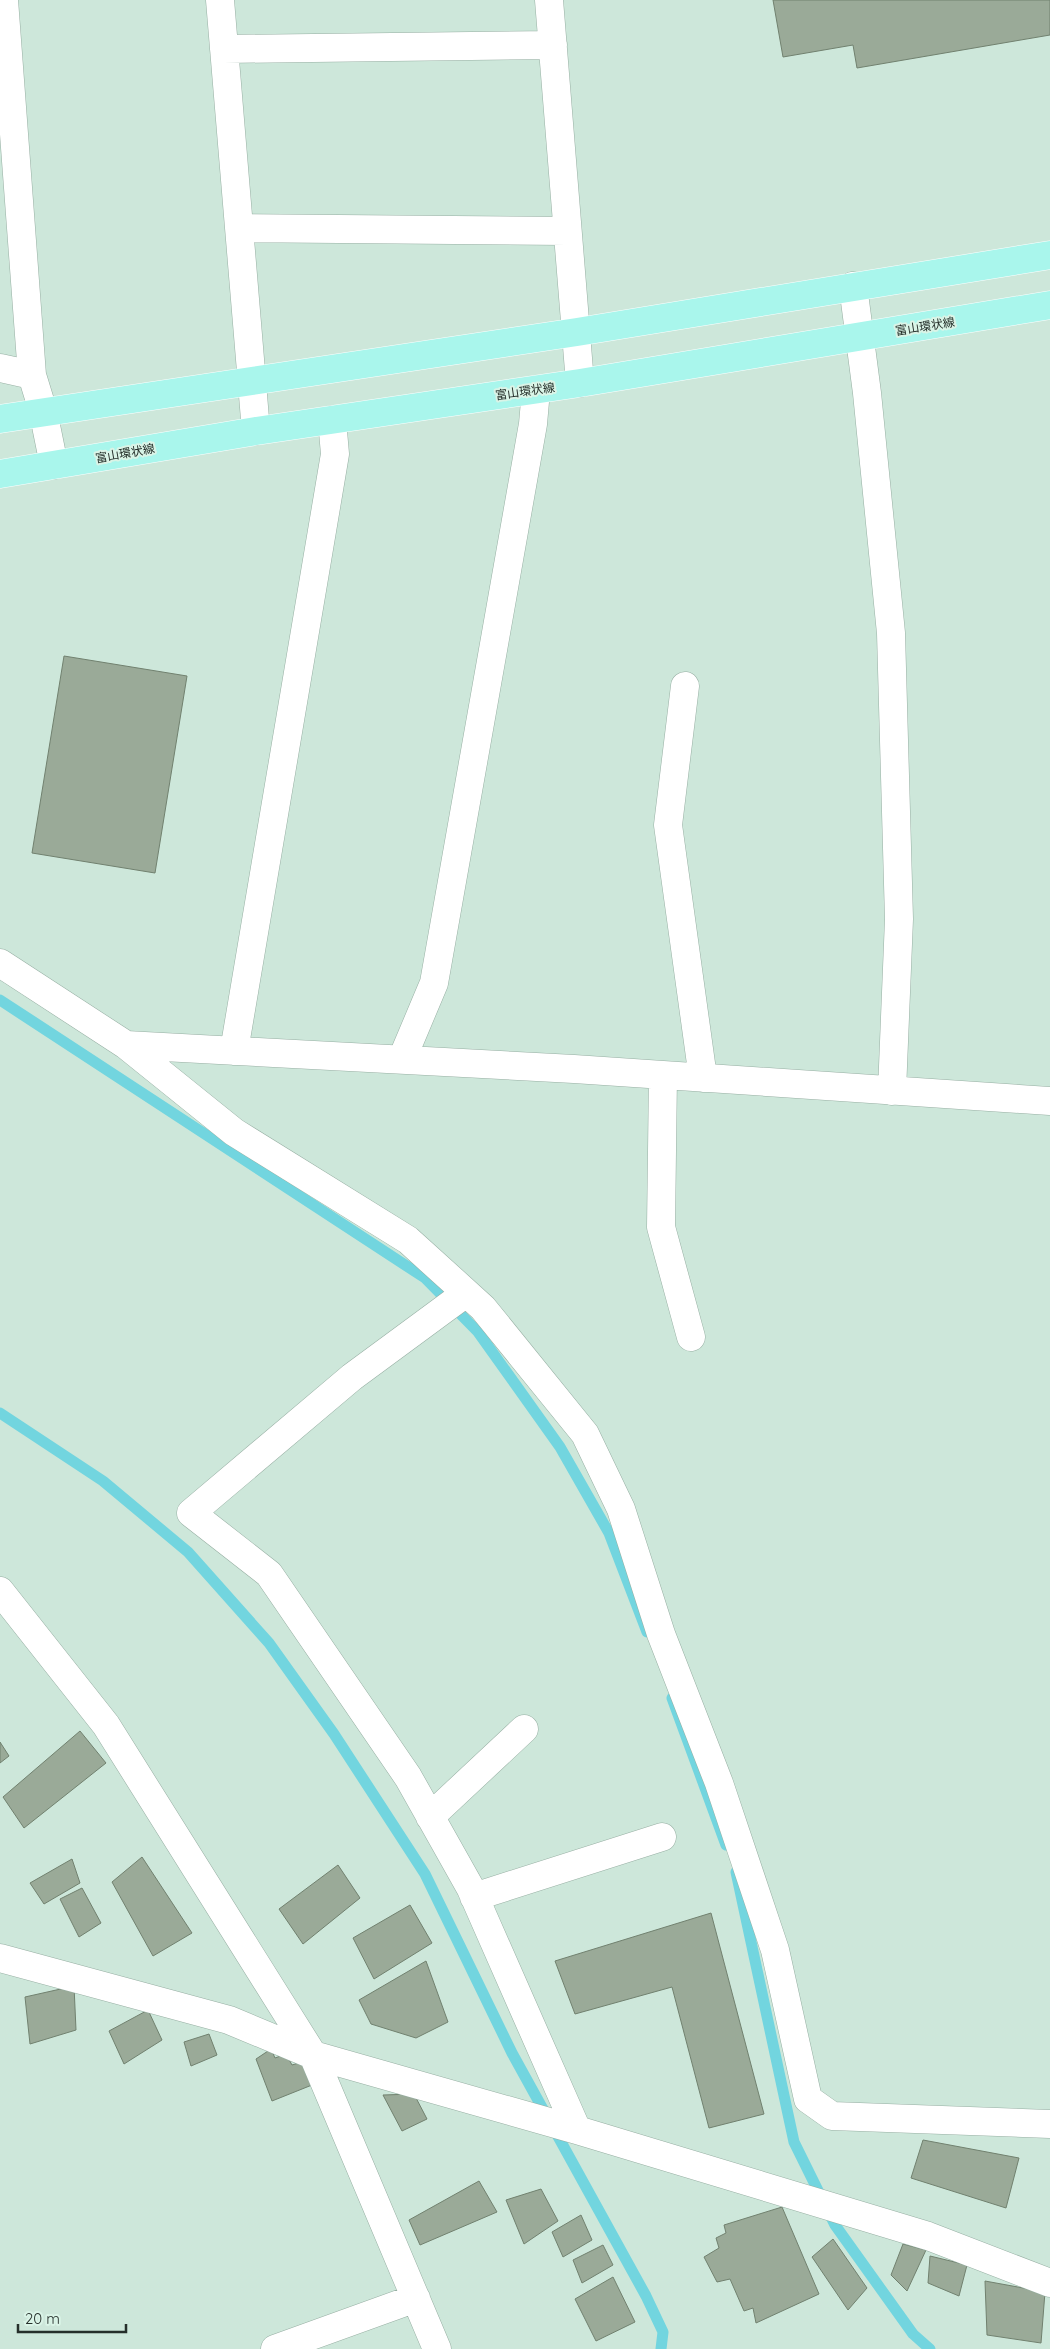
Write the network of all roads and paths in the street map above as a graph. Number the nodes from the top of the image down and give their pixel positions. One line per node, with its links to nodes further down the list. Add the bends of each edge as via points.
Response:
1 (4, 0): 14 (street)
2 (220, 0): 5 (street)
3 (550, 0): 4 (street)
4 (553, 45): 5 (street); 7 (street)
5 (224, 49): 6 (street)
6 (239, 228): 7 (street); 15 (street)
7 (568, 231): 11 (street)
8 (1050, 255): 9 (main road)
9 (853, 286): 11 (main road); 12 (street)
10 (1050, 305): 12 (main road, 富山環状線)
11 (577, 332): 15 (main road); 16 (street)
12 (859, 336): 16 (main road, 富山環状線); 31 (street, via 891,633 899,919)
13 (0, 368): 14 (street)
14 (32, 375): 18 (street)
15 (250, 382): 18 (main road); 21 (street)
16 (580, 383): 17 (main road, 富山環状線)
17 (536, 390): 20 (main road, 富山環状線); 28 (street, via 533,424 434,983)
18 (43, 412): 19 (main road); 22 (street)
19 (0, 419)
20 (332, 420): 21 (main road, 富山環状線); 27 (street, via 334,454)
21 (256, 431): 22 (main road, 富山環状線)
22 (54, 465): 23 (main road, 富山環状線)
23 (0, 474)
24 (685, 686): 30 (street, via 668,825)
25 (0, 963): 26 (street)
26 (126, 1045): 27 (street); 33 (street, via 234,1132 408,1240)
27 (234, 1051): 28 (street)
28 (402, 1060): 29 (street)
29 (663, 1074): 30 (street); 34 (street, via 661,1227)
30 (703, 1078): 31 (street)
31 (892, 1091): 32 (street)
32 (1050, 1101)
33 (457, 1301): 37 (street, via 352,1377 191,1513 269,1574 408,1777); 42 (street, via 484,1308 585,1434 620,1509 661,1634 719,1783 775,1950 808,2099 832,2116)
34 (691, 1338)
35 (0, 1591): 41 (street, via 106,1725)
36 (524, 1729): 37 (street)
37 (430, 1817): 39 (street)
38 (662, 1837): 39 (street)
39 (474, 1896): 43 (street)
40 (0, 1958): 41 (street, via 229,2020)
41 (314, 2055): 43 (street); 45 (street)
42 (1050, 2124)
43 (577, 2130): 44 (street, via 928,2236)
44 (1050, 2283)
45 (416, 2298): 46 (street); 47 (street)
46 (275, 2349)
47 (437, 2349)

